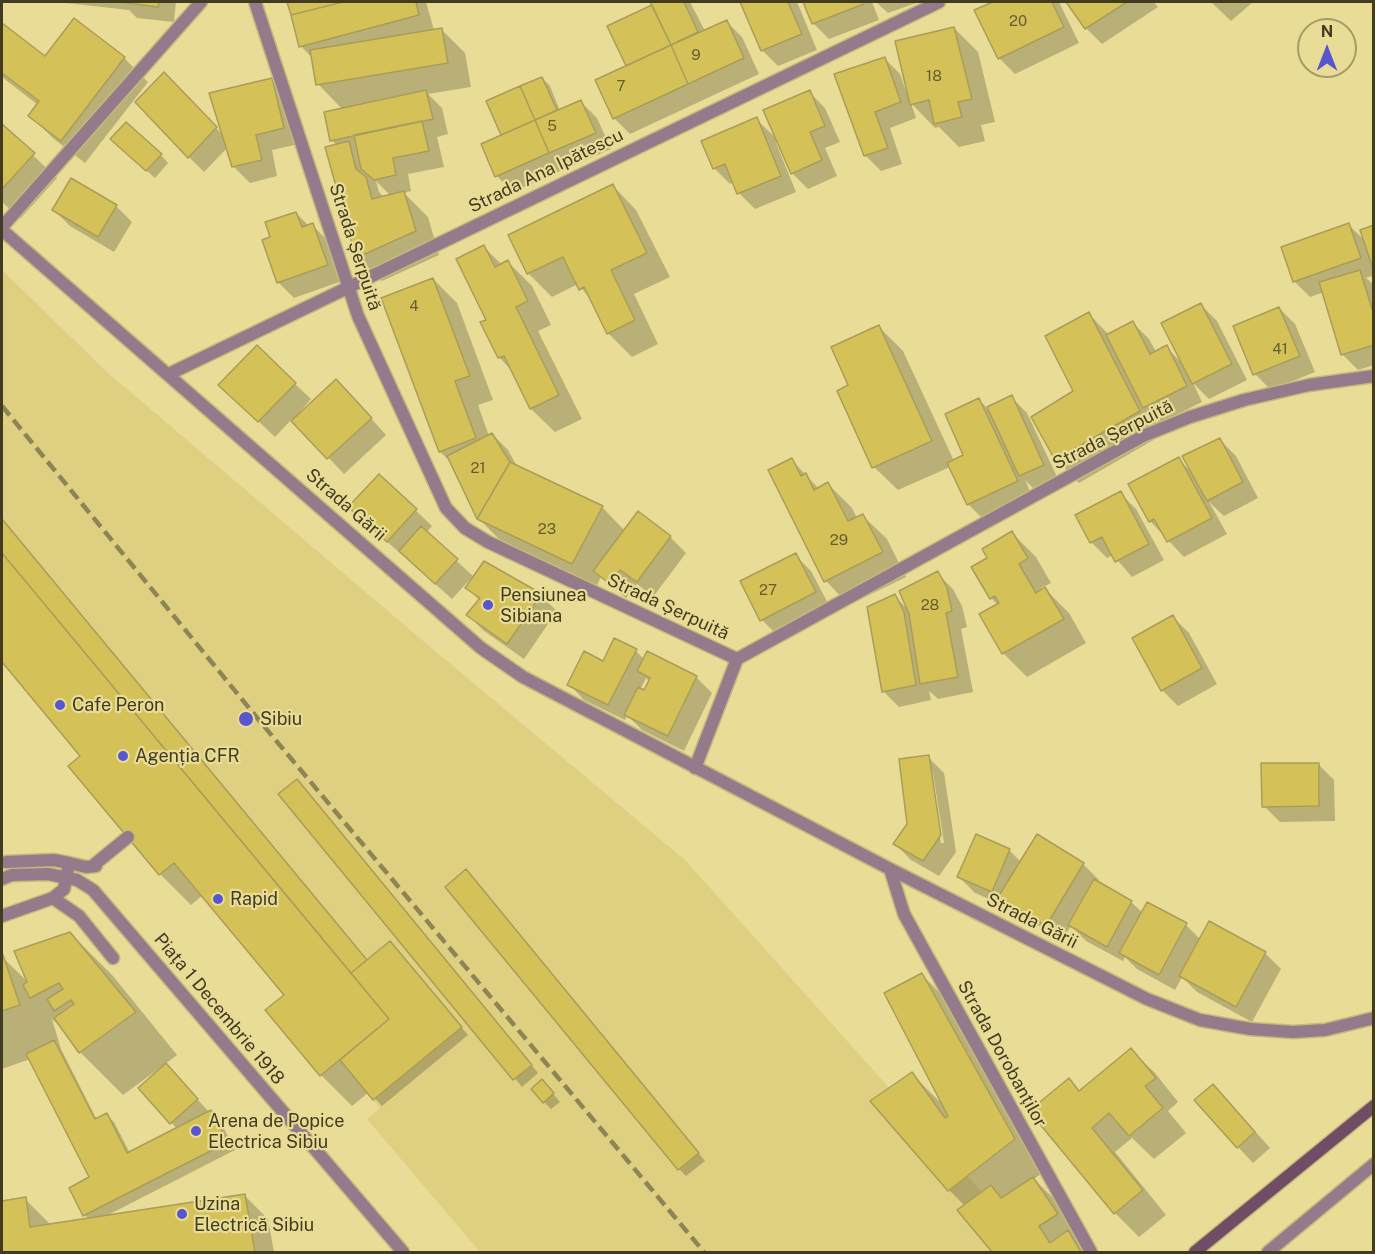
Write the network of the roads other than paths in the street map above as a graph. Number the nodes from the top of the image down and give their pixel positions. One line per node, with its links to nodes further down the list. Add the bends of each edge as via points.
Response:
1 (201, 2): 4 (street)
2 (255, 2): 5 (street, Strada Șerpuită)
3 (939, 2): 5 (street, Strada Ana Ipătescu)
4 (2, 229): 6 (street, Strada Gării)
5 (349, 287): 6 (street, Strada Ana Ipătescu); 8 (street, Strada Șerpuită, via 358,316 446,508 465,528)
6 (169, 374): 9 (street, Strada Gării, via 481,648 523,677)
7 (1374, 376): 8 (street, Strada Șerpuită, via 1244,400 1143,436)
8 (737, 659): 9 (street)
9 (695, 768): 13 (street, Strada Gării)
10 (128, 837): 12 (street, via 96,867)
11 (4, 856): 12 (street); 14 (street)
12 (69, 863): 15 (street)
13 (890, 869): 19 (street, Strada Gării, via 1147,999 1200,1020 1293,1032 1325,1030); 23 (street, Strada Dorobanților, via 904,914)
14 (7, 877): 15 (street, Piața 1 Decembrie 1918)
15 (66, 877): 16 (street, via 64,889); 22 (street, Piața 1 Decembrie 1918, via 93,890)
16 (53, 898): 17 (street); 18 (street, via 79,916)
17 (2, 916)
18 (113, 958)
19 (1374, 1018)
20 (1374, 1106): 24 (main road)
21 (1374, 1164): 25 (street)
22 (403, 1252)
23 (1091, 1252)
24 (1195, 1252)
25 (1268, 1252)

